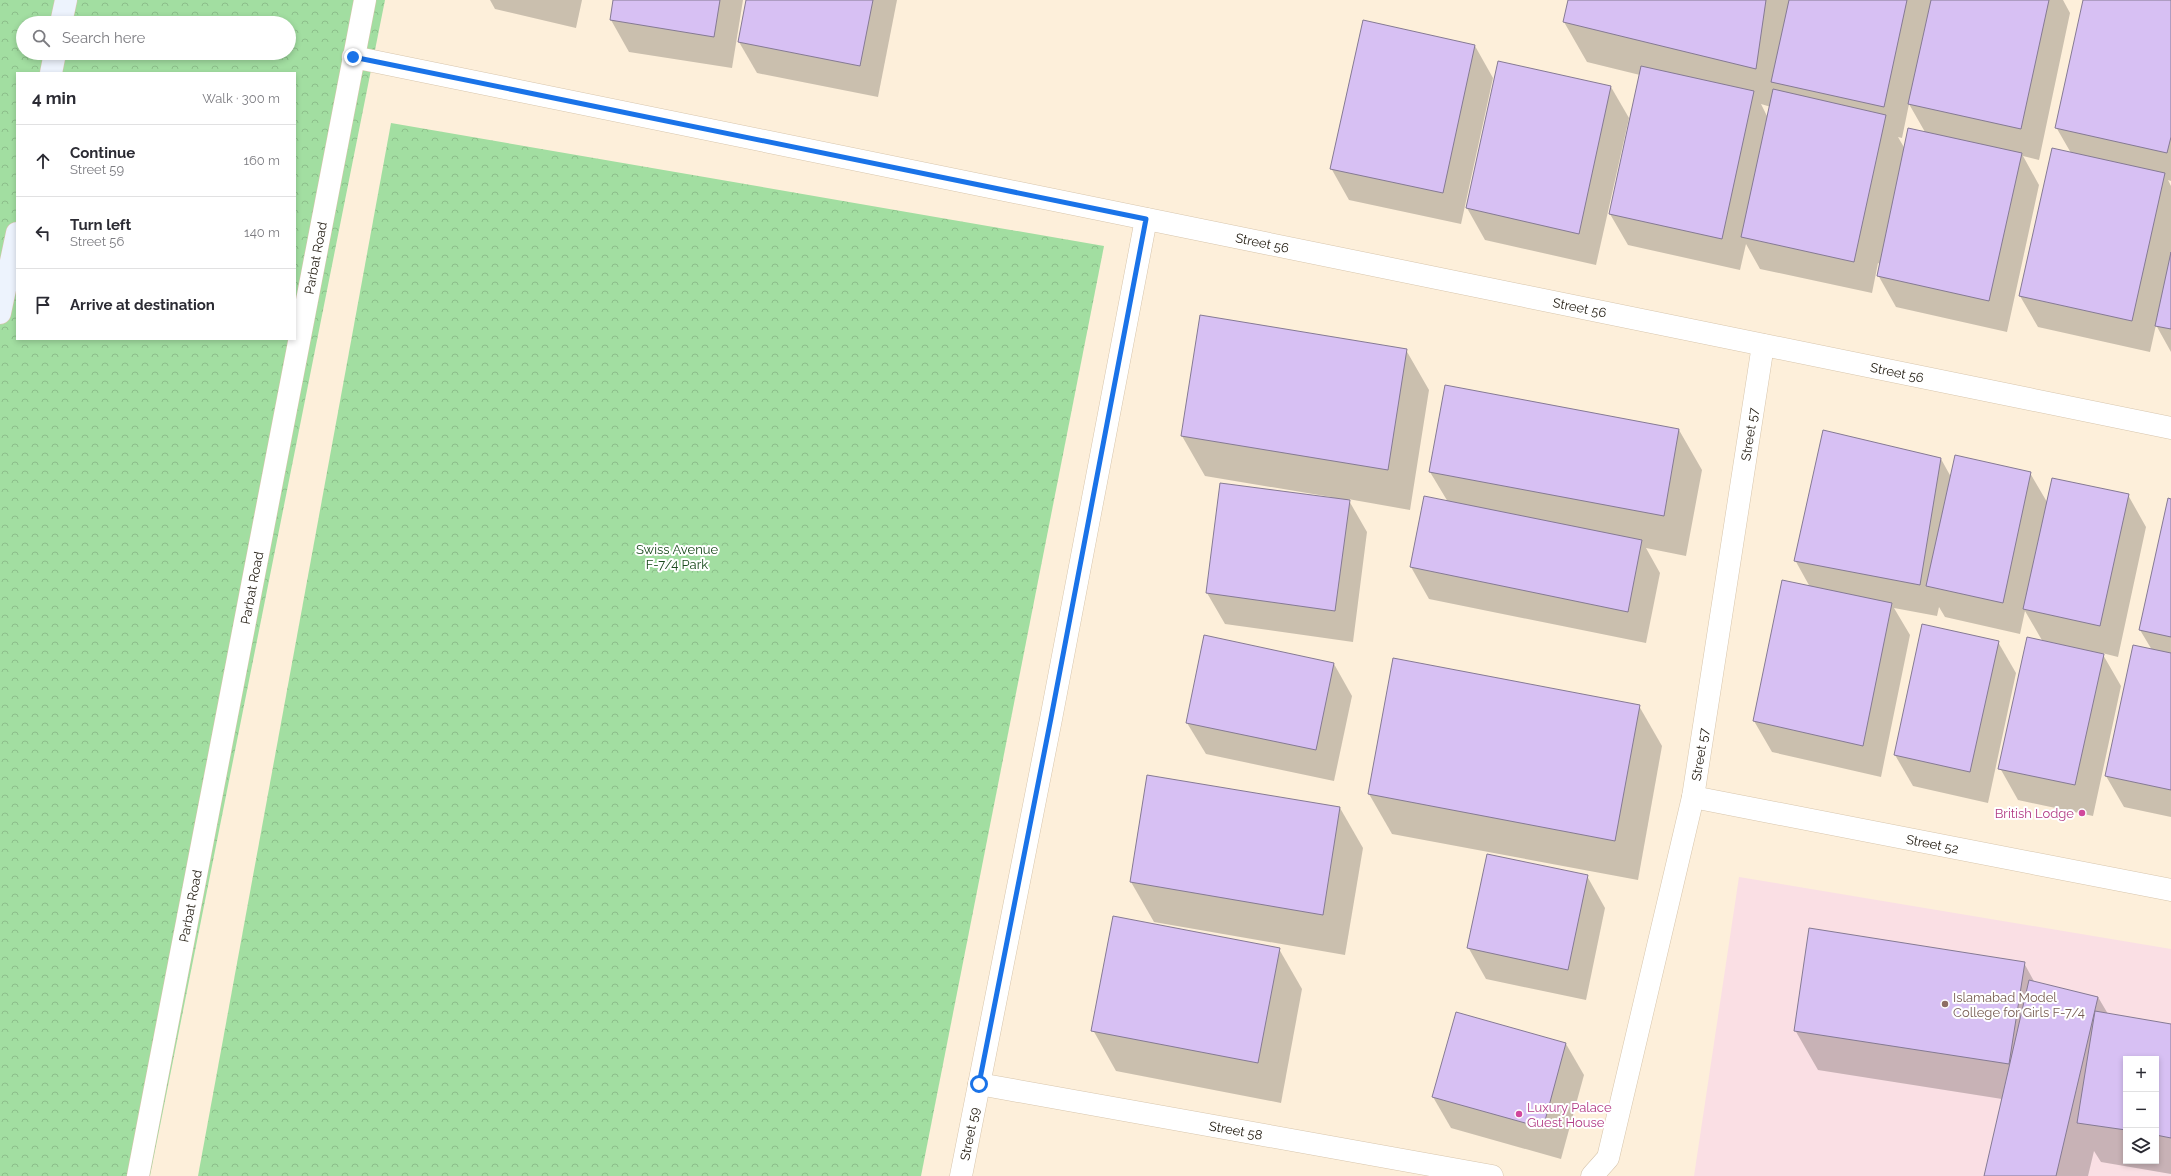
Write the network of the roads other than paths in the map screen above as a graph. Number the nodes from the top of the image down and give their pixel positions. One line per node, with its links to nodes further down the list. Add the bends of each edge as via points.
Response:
1 (66, 0): 3 (main road)
2 (365, 0): 4 (street, Parbat Road)
3 (63, 16)
4 (353, 57): 7 (street, Street 56); 15 (street, Parbat Road)
5 (54, 60): 6 (main road)
6 (51, 72)
7 (1146, 219): 10 (street, Street 56); 14 (street, Street 59)
8 (16, 237): 9 (main road)
9 (0, 313)
10 (1763, 345): 11 (street, Street 56); 12 (street, Street 57)
11 (2171, 428)
12 (1693, 797): 13 (street, Street 52); 18 (street, Street 57, via 1608,1158)
13 (2171, 890)
14 (979, 1084): 16 (street, Street 59); 17 (street, Street 58)
15 (138, 1176)
16 (962, 1176)
17 (1492, 1176)
18 (1592, 1176)

